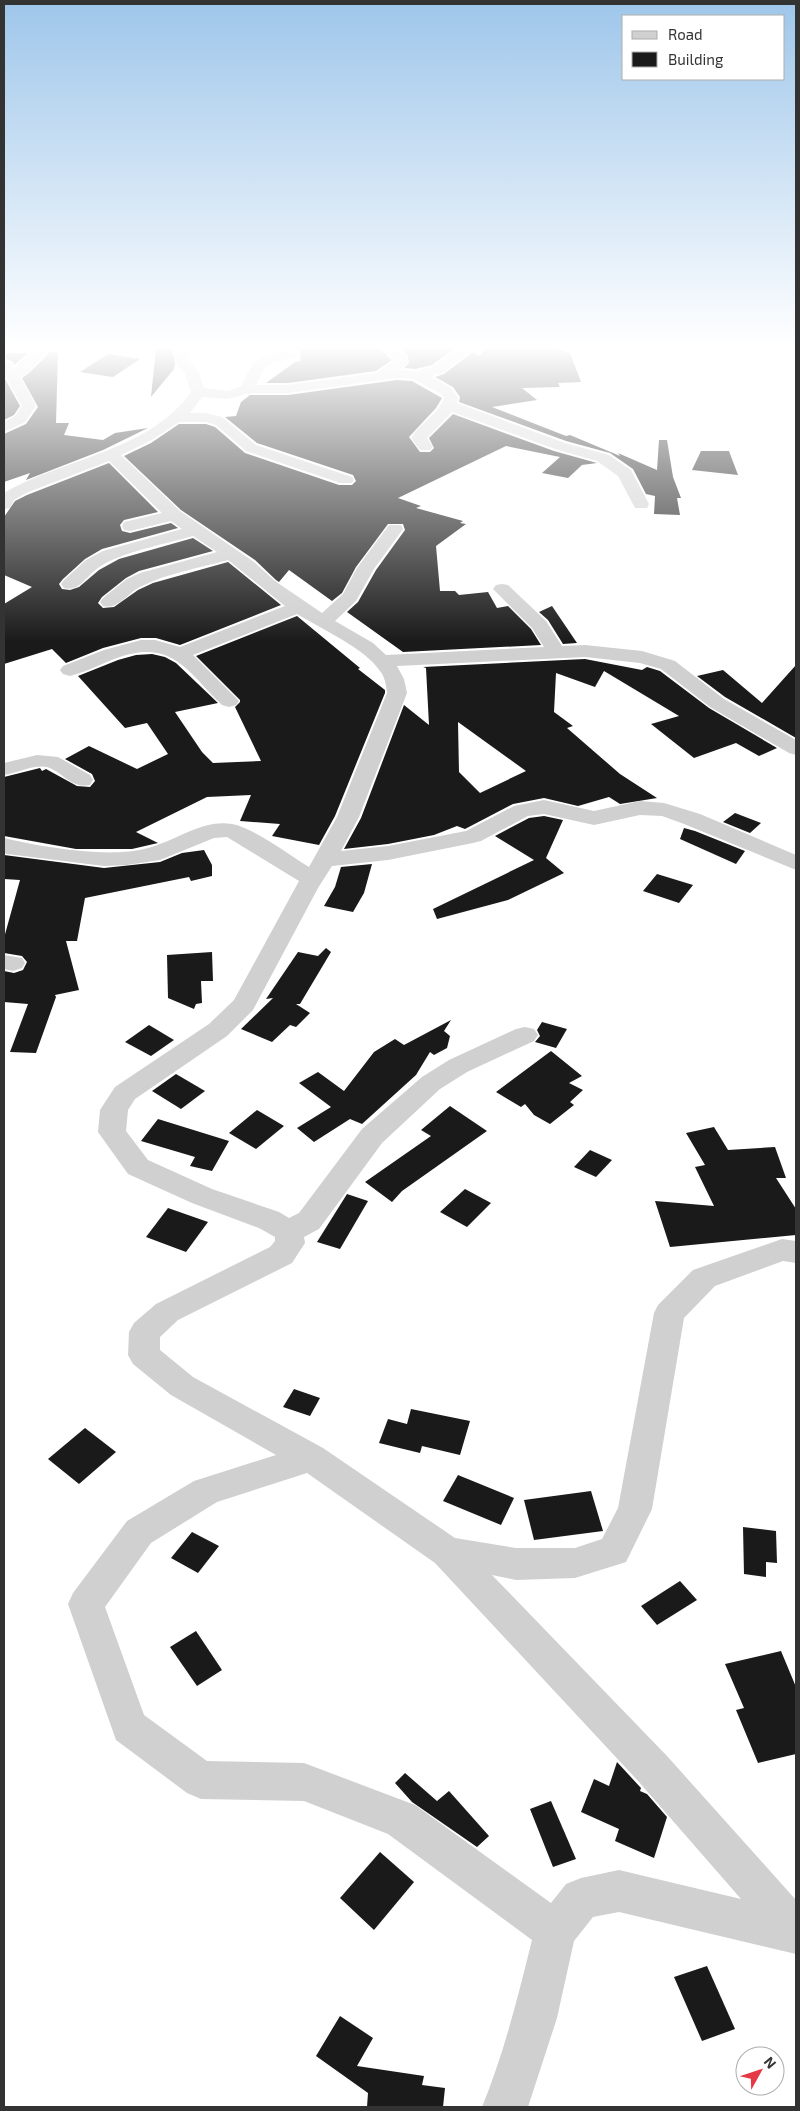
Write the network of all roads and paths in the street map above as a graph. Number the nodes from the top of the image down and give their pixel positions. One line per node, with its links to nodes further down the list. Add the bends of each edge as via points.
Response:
1 (128, 445): 4 (street)
2 (245, 445): 5 (street)
3 (556, 445): 7 (street, via 603,458 625,473)
4 (110, 453): 6 (street, via 20,490 8,497); 8 (street)
5 (346, 480)
6 (4, 504)
7 (641, 504)
8 (185, 523): 9 (street); 11 (street); 12 (street, via 92,564)
9 (130, 526)
10 (395, 529): 16 (street, via 366,568 350,597)
11 (231, 554): 14 (street, via 133,582); 15 (street)
12 (70, 584)
13 (502, 589): 17 (street, via 539,625)
14 (109, 602)
15 (298, 608): 16 (street); 18 (street)
16 (324, 621): 19 (street)
17 (557, 653): 19 (street); 22 (street, via 585,651 642,657 668,665 717,703)
18 (180, 654): 20 (street, via 152,644 139,645); 21 (street)
19 (382, 661): 28 (street, via 394,679 397,693 348,817)
20 (70, 670)
21 (229, 701)
22 (796, 748)
23 (4, 769): 24 (street, via 37,760 51,761)
24 (82, 780)
25 (4, 845): 28 (street, via 104,859 127,858 152,855 222,830 232,831)
26 (786, 853): 27 (street); 28 (street, via 664,810 640,808 594,818 544,807 522,811 473,836)
27 (796, 863)
28 (318, 870): 30 (street, via 244,1004 218,1030 125,1092 114,1110 112,1132 138,1167 202,1196 269,1220)
29 (525, 1035): 30 (street, via 458,1066 431,1083 372,1136 309,1221)
30 (289, 1232): 32 (street, via 290,1243 281,1255 167,1312 145,1332 144,1355 182,1386)
31 (796, 1252): 33 (street, via 782,1250 704,1278 669,1313 635,1509 614,1551 575,1563 516,1564)
32 (312, 1458): 33 (street); 34 (street, via 206,1491 139,1532 86,1604 129,1727 201,1780 304,1782 401,1819)
33 (447, 1552): 35 (street, via 653,1770)
34 (555, 1931): 35 (street, via 581,1899 619,1891); 36 (street, via 535,2018)
35 (796, 1932)
36 (504, 2107)

